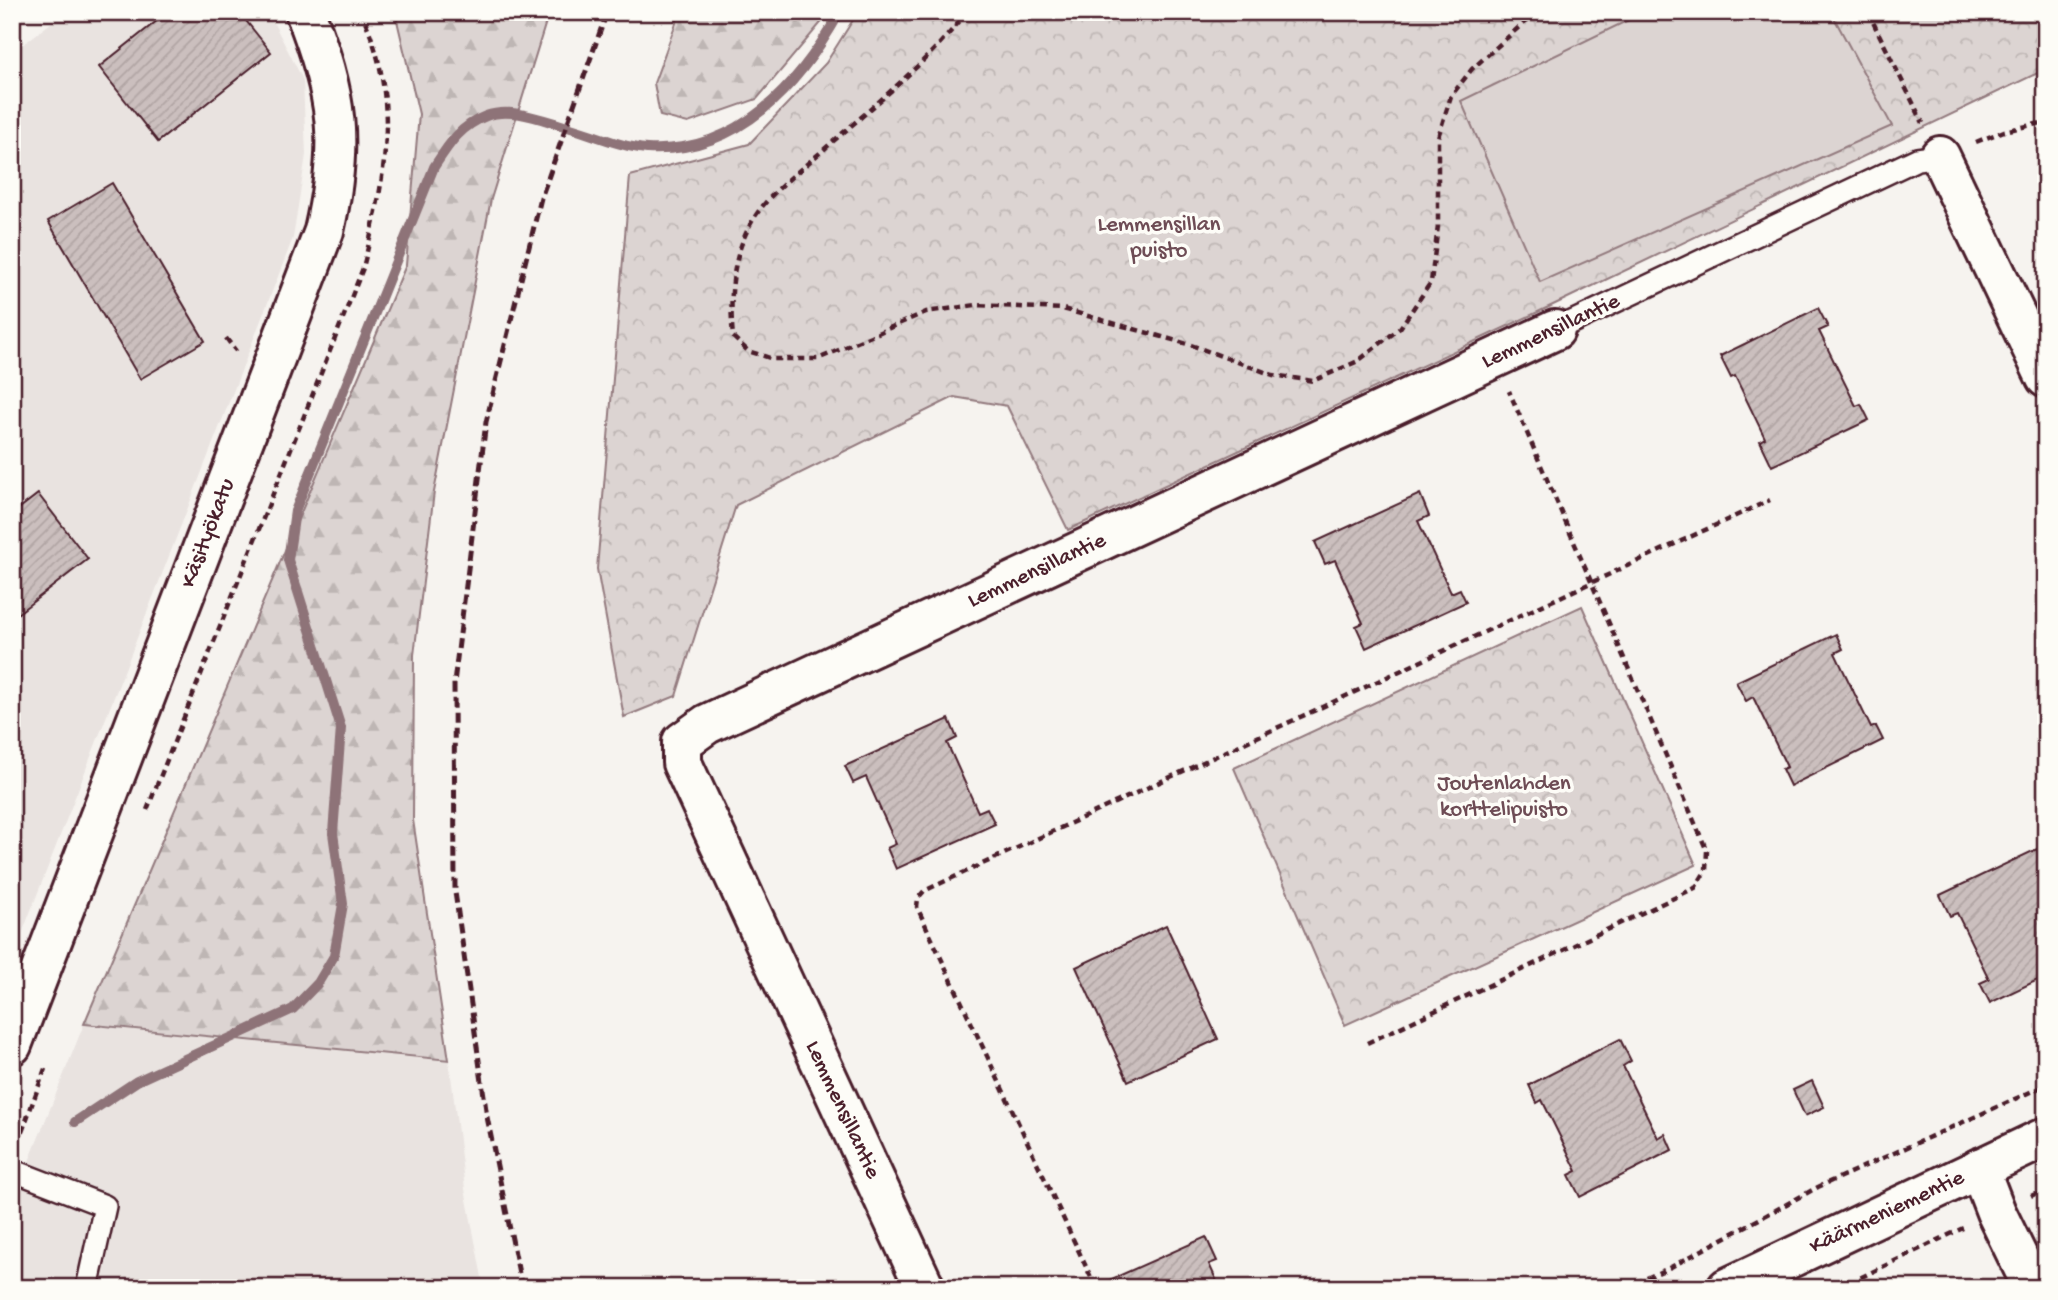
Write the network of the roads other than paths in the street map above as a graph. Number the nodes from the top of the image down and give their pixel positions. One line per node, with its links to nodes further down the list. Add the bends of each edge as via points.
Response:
1 (305, 12): 5 (street, Käsityökatu, via 331,82 335,115 336,154 324,231)
2 (1940, 156): 3 (lane, Lemmensillantie, via 1917,159); 4 (street)
3 (1555, 330): 10 (street, Lemmensillantie, via 706,724 682,742 682,763)
4 (2046, 378)
5 (12, 1045)
6 (2046, 1137): 7 (street, Käärmeniementie)
7 (1979, 1168): 11 (street, Käärmeniementie); 12 (street)
8 (12, 1170): 9 (lane, via 105,1206)
9 (87, 1288)
10 (925, 1288)
11 (1727, 1288)
12 (2033, 1288)

